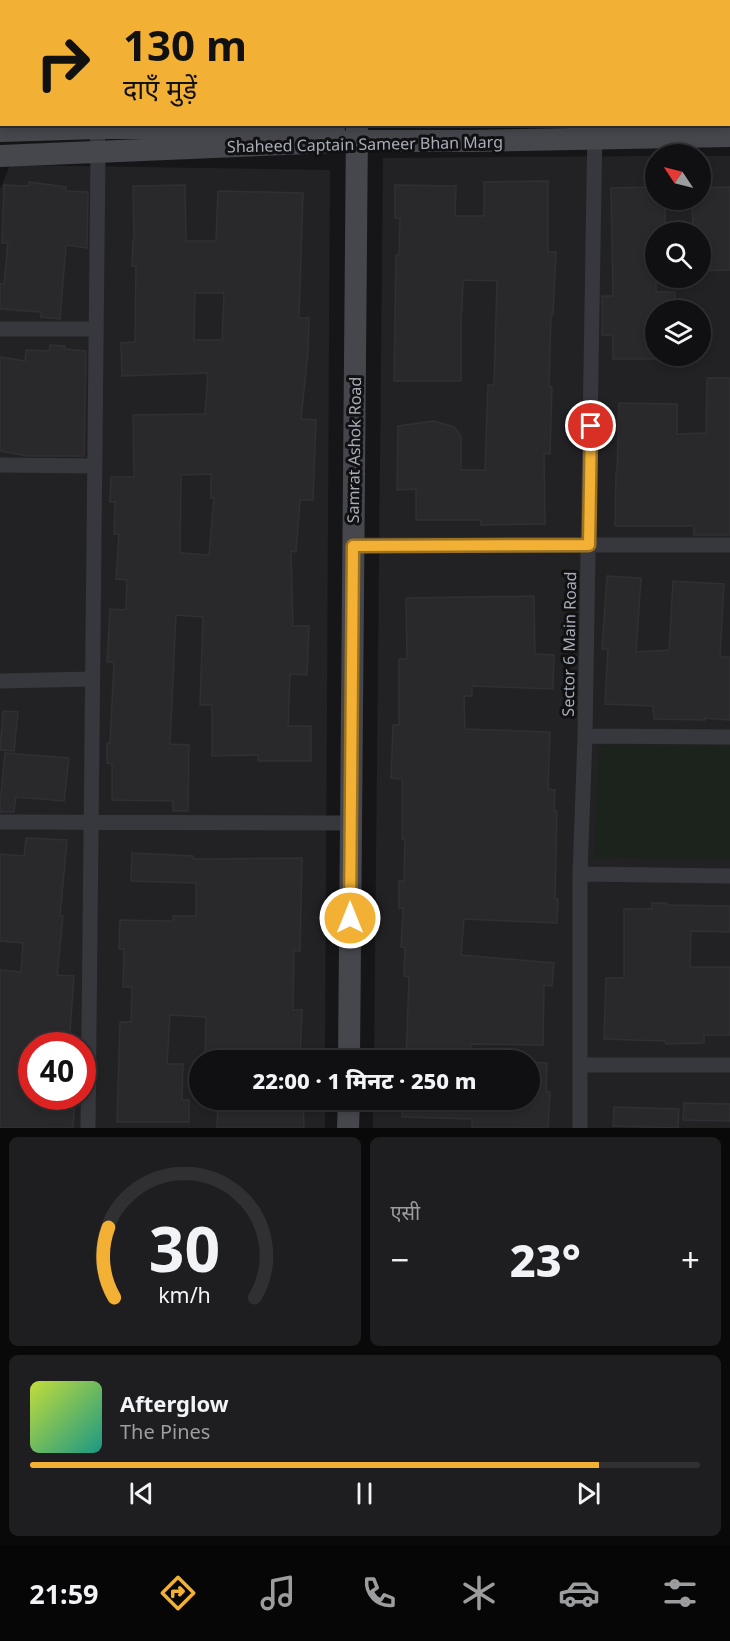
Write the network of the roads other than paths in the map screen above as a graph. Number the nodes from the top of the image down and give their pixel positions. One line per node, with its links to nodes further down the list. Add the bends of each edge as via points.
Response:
1 (495, 126): 5 (street, Shaheed Captain Sameer Bhan Marg)
2 (97, 128): 3 (street, Shaheed Captain Sameer Bhan Marg); 5 (street, Shaheed Captain Sameer Bhan Marg); 7 (street)
3 (0, 131)
4 (595, 132): 5 (street, Shaheed Captain Sameer Bhan Marg); 6 (street, Shaheed Captain Sameer Bhan Marg); 13 (street, Sector 6 Main Road)
5 (357, 134): 7 (street, Shaheed Captain Sameer Bhan Marg); 15 (street, Samrat Ashok Road)
6 (730, 136)
7 (98, 151): 8 (street, Shaheed Captain Sameer Bhan Marg); 10 (street)
8 (0, 156)
9 (0, 329): 10 (street)
10 (96, 329): 12 (street)
11 (0, 465): 12 (street)
12 (95, 466): 16 (street)
13 (589, 545): 14 (street); 15 (street); 18 (street, Sector 6 Main Road)
14 (730, 545)
15 (353, 546): 22 (street, Samrat Ashok Road)
16 (93, 679): 17 (street); 20 (street)
17 (0, 681)
18 (585, 736): 19 (street); 23 (street, Sector 6 Main Road)
19 (730, 737)
20 (91, 821): 21 (street); 22 (street); 29 (street)
21 (0, 822)
22 (351, 823): 25 (street, Samrat Ashok Road)
23 (580, 874): 24 (street); 26 (street, Sector 6 Main Road)
24 (730, 876)
25 (349, 1050)
26 (581, 1065): 27 (street); 31 (street, Sector 6 Main Road)
27 (730, 1065)
28 (349, 1110): 30 (street)
29 (88, 1128)
30 (348, 1128)
31 (580, 1128)

